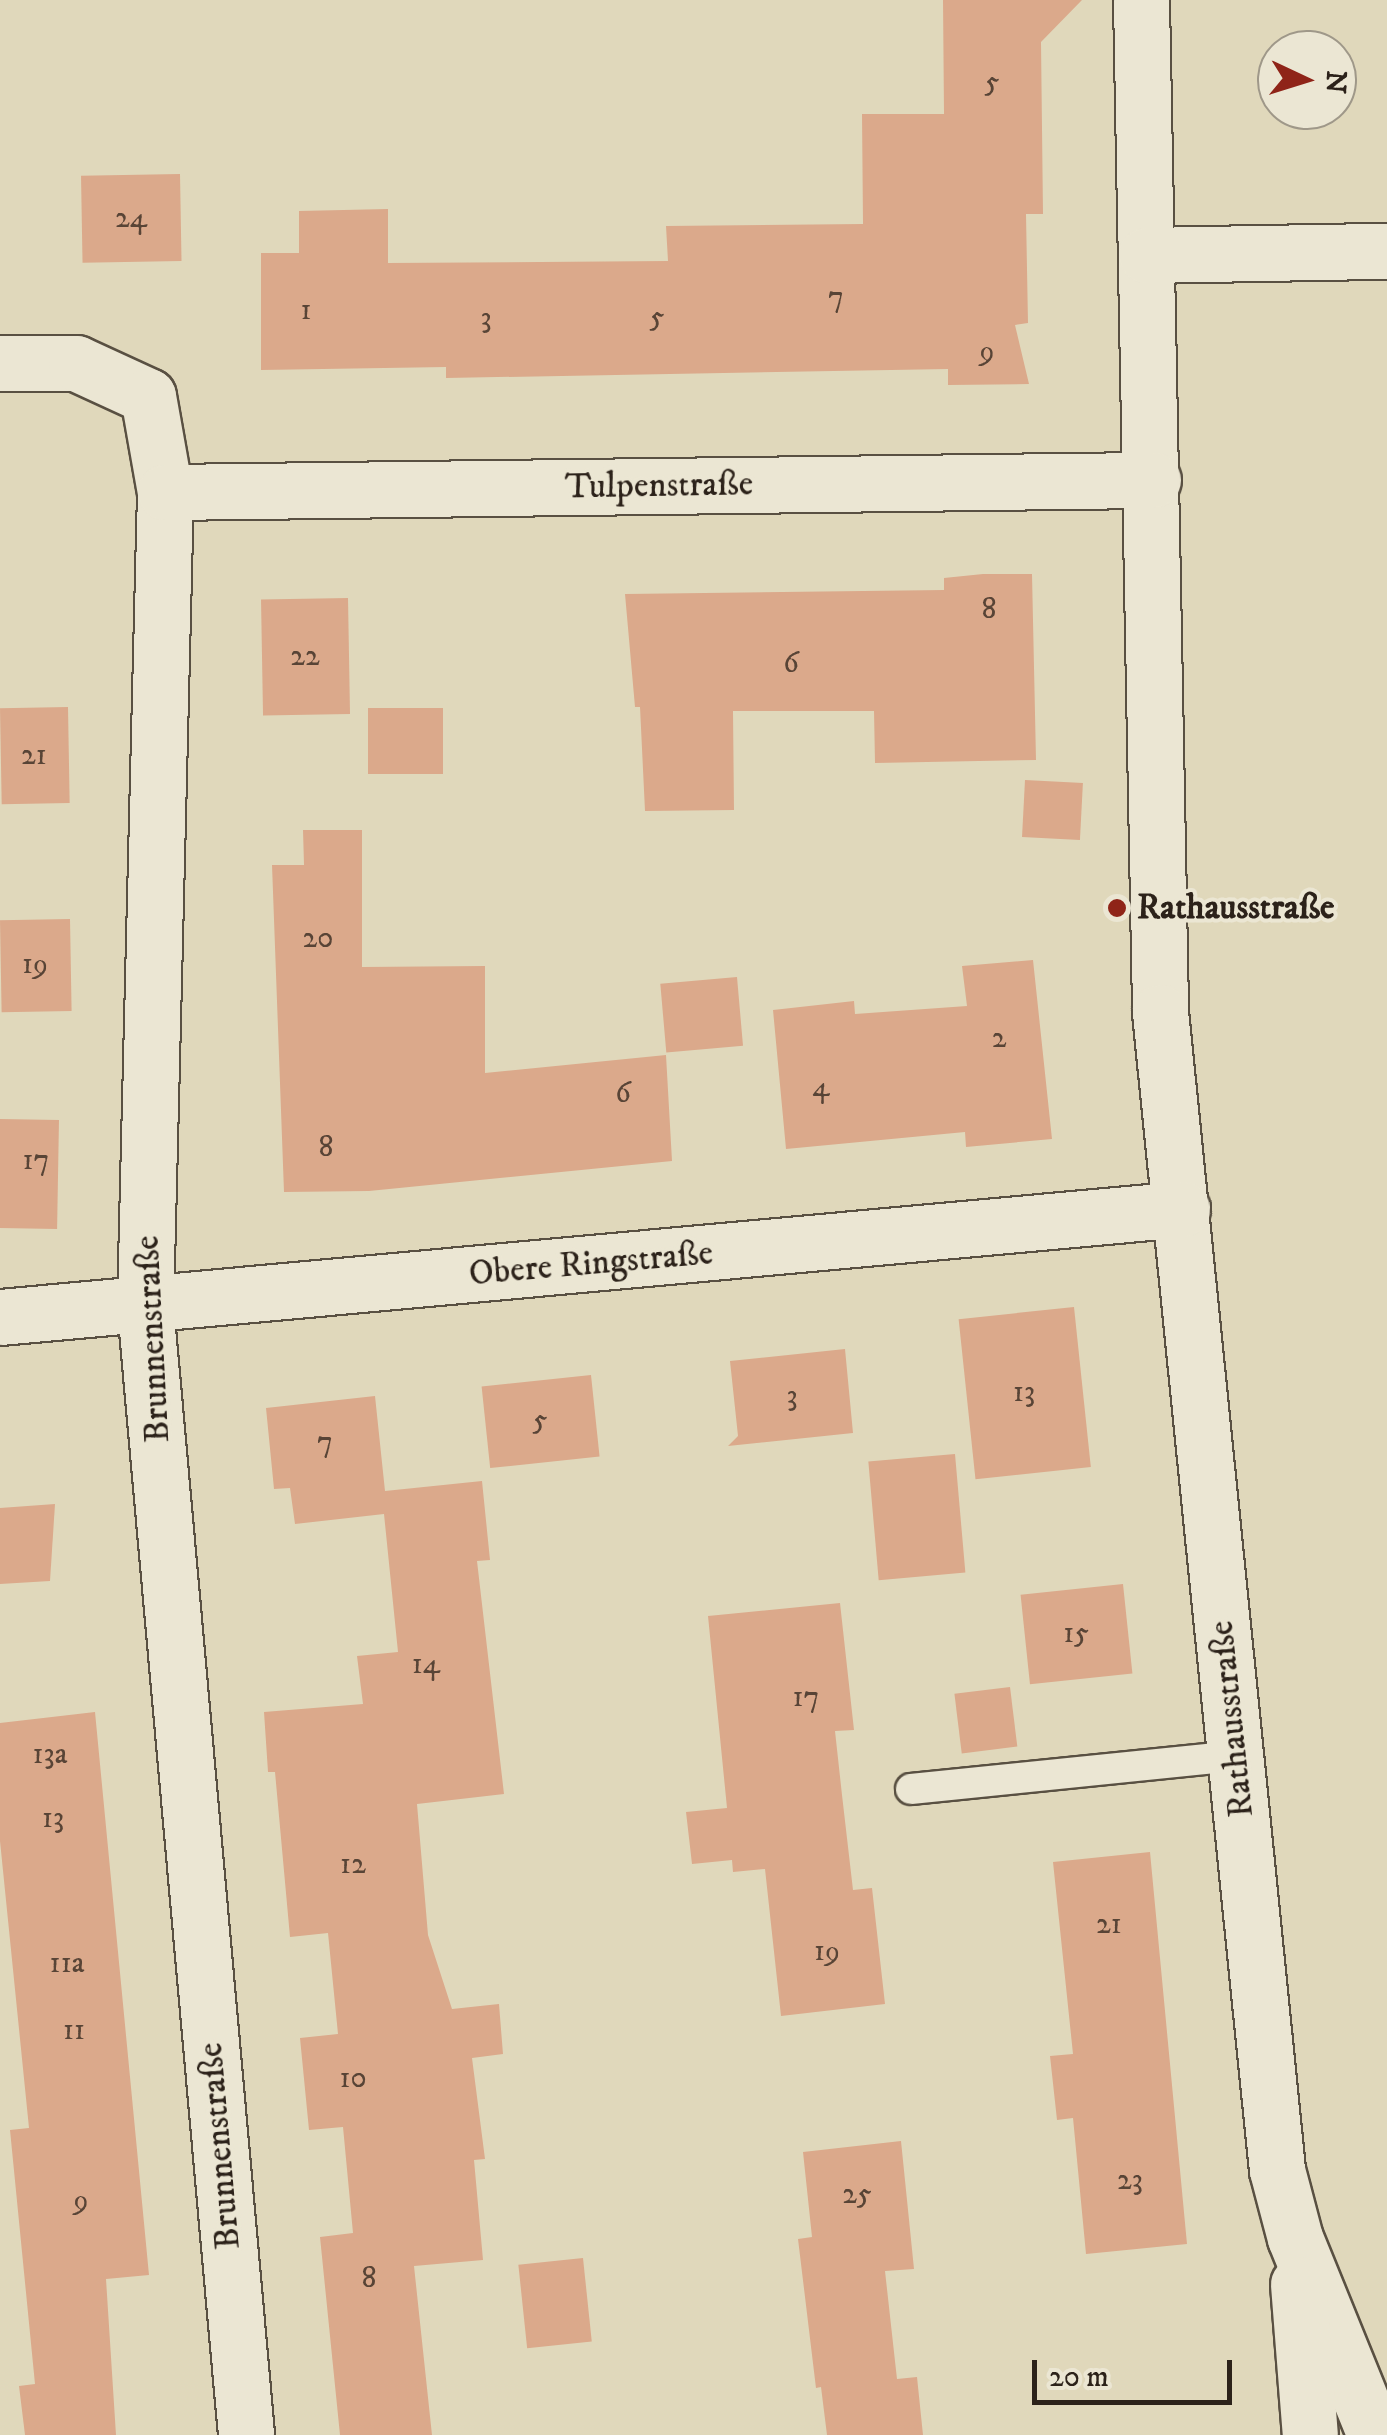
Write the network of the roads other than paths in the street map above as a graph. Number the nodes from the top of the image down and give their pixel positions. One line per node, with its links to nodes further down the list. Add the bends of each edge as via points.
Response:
1 (1141, 0): 3 (street, Rathausstraße)
2 (1387, 251): 3 (street)
3 (1146, 256): 5 (street, Rathausstraße)
4 (0, 364): 6 (street, Brunnenstraße, via 76,362 148,396)
5 (1153, 480): 6 (street, Tulpenstraße); 7 (street, Rathausstraße, via 1160,1012)
6 (165, 492): 8 (street, Brunnenstraße)
7 (1182, 1209): 8 (street, Obere Ringstraße); 10 (street, Rathausstraße)
8 (144, 1306): 9 (street, Obere Ringstraße); 13 (street, Brunnenstraße)
9 (0, 1317)
10 (1236, 1756): 11 (lane); 12 (street, Rathausstraße, via 1278,2170)
11 (911, 1789)
12 (1295, 2238): 14 (street, Rathausstraße); 15 (street, Rathausstraße)
13 (246, 2435)
14 (1310, 2435)
15 (1374, 2435)

